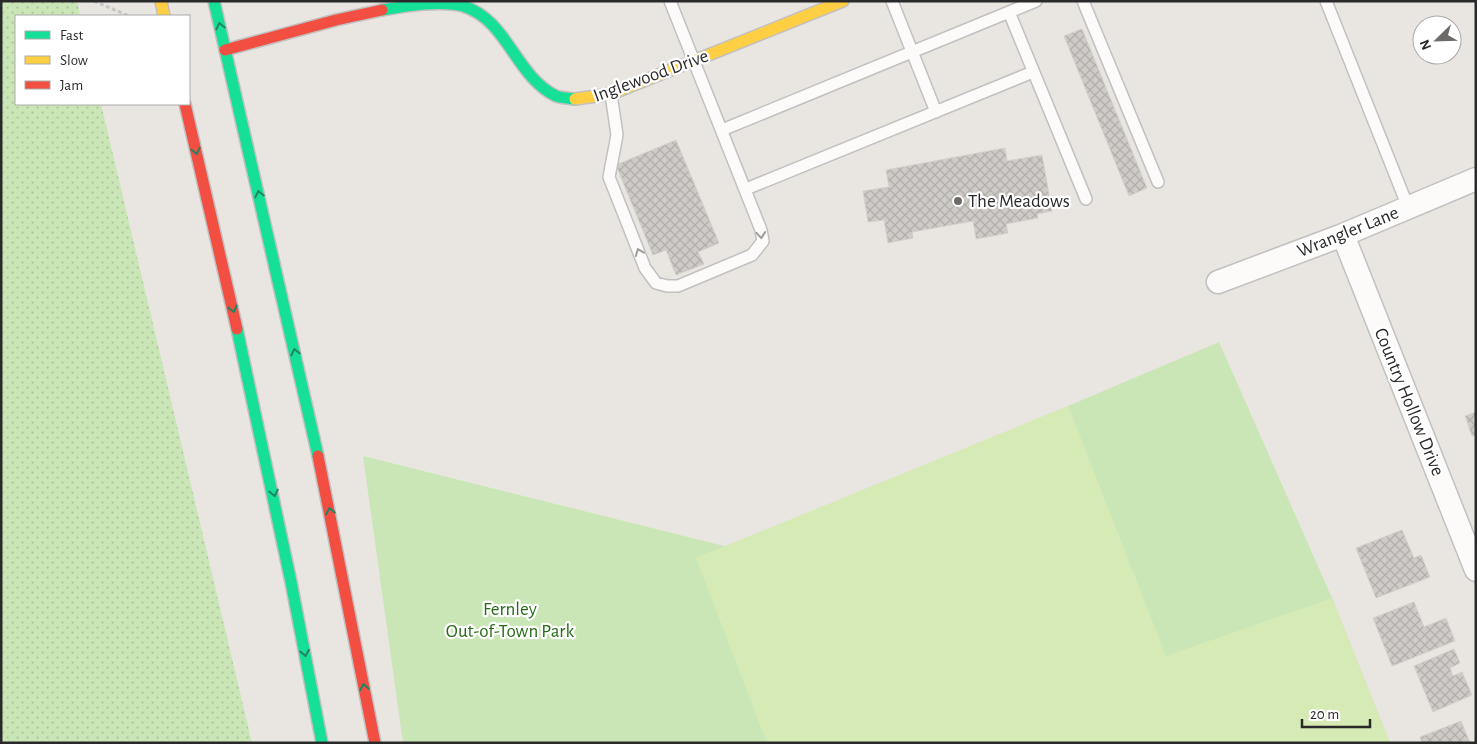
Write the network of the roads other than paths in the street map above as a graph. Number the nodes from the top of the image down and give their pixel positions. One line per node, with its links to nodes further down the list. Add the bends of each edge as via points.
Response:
1 (161, 1): 11 (main road)
2 (214, 1): 12 (main road, one-way to 2)
3 (670, 1): 14 (lane)
4 (843, 1): 14 (main road, Inglewood Drive)
5 (892, 1): 13 (lane)
6 (1036, 1): 10 (lane)
7 (1083, 1): 21 (lane)
8 (1326, 1): 24 (lane)
9 (368, 6): 12 (main road, Inglewood Drive); 16 (main road, Inglewood Drive, via 462,6 486,18 529,74 552,94 580,101)
10 (1009, 12): 13 (lane); 15 (lane)
11 (164, 15)
12 (225, 50): 29 (main road, one-way to 12, via 325,488)
13 (912, 52): 18 (lane); 19 (lane)
14 (694, 61): 16 (main road, Inglewood Drive); 19 (lane)
15 (1033, 72): 18 (lane); 23 (lane)
16 (611, 94): 22 (lane, one-way to 16, via 763,236 757,251 683,284 672,287 656,283 645,268 609,178 617,135)
17 (185, 105): 28 (main road, one-way to 28, via 264,446)
18 (936, 112): 22 (lane)
19 (722, 130): 22 (lane)
20 (1476, 179): 24 (street, Wrangler Lane)
21 (1158, 182)
22 (746, 189)
23 (1086, 199)
24 (1408, 207): 25 (street, Wrangler Lane)
25 (1343, 235): 26 (street, Wrangler Lane); 27 (street, Country Hollow Drive)
26 (1218, 282)
27 (1476, 570)
28 (322, 743)
29 (375, 743)

